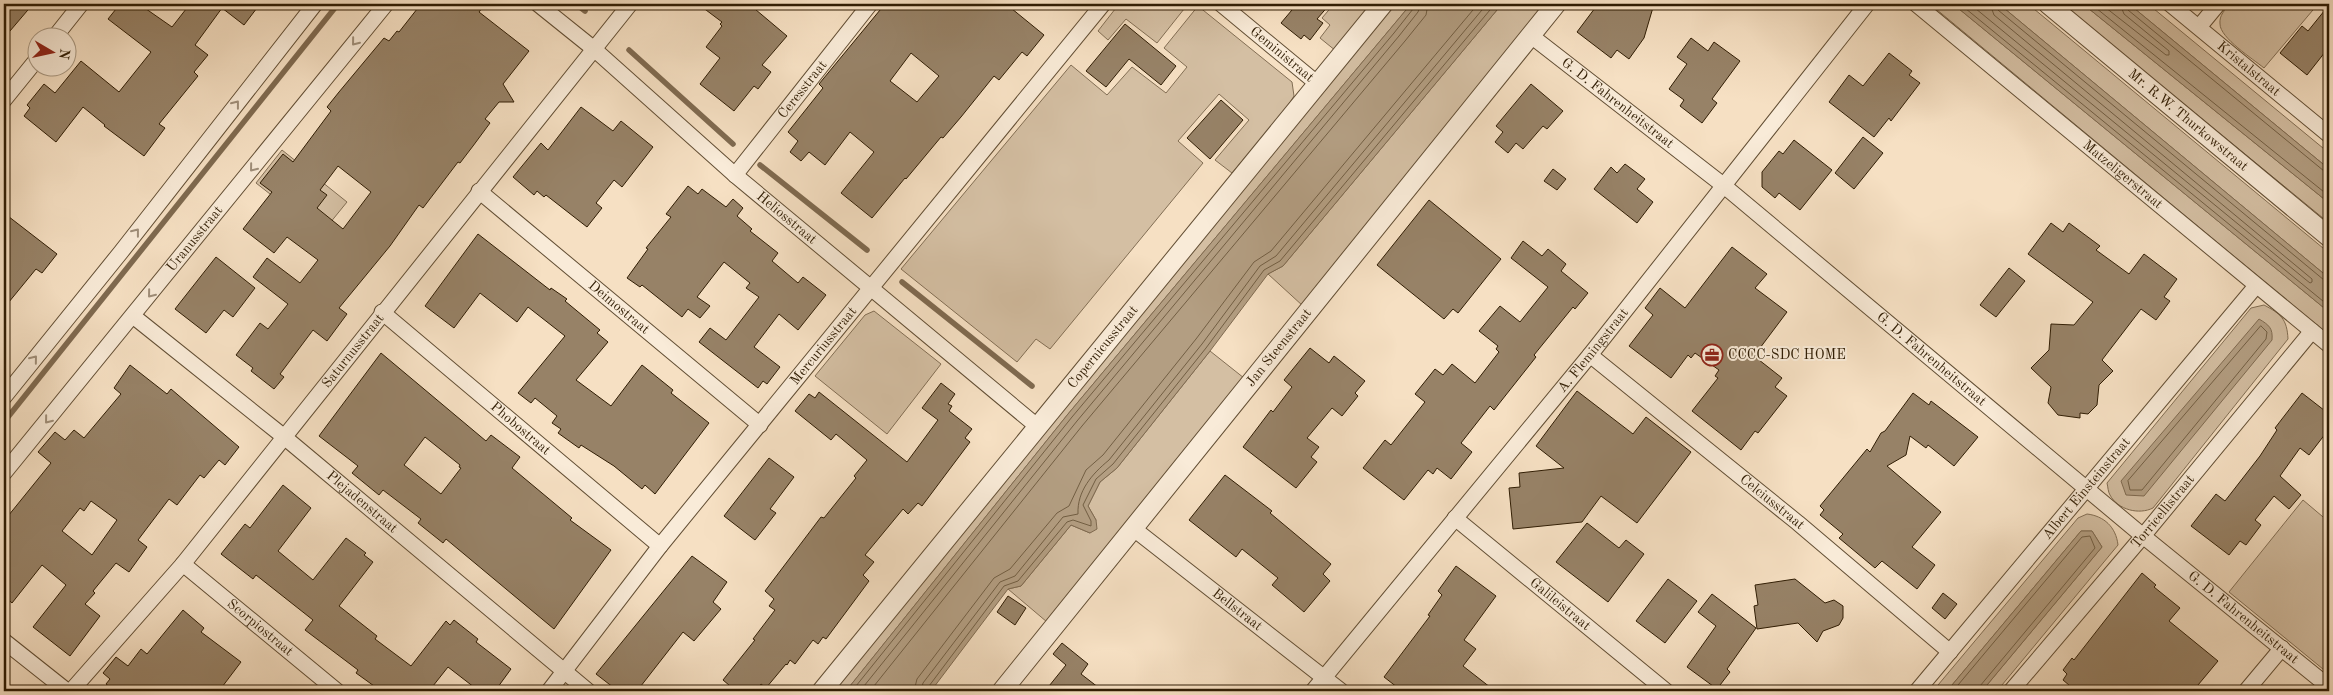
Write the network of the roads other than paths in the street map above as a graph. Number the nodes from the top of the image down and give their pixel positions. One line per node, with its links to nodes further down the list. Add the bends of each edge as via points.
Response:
1 (81, 4): 17 (street)
2 (315, 4): 35 (street, one-way to 2)
3 (386, 4): 31 (street, Uranusstraat, one-way to 31)
4 (538, 4): 19 (street, Heliosstraat)
5 (630, 4): 19 (street, Saturnusstraat)
6 (870, 4): 24 (street, Ceresstraat)
7 (1103, 4): 29 (street, Mercuriusstraat)
8 (1221, 4): 21 (street, Geministraat)
9 (1383, 4): 21 (street, Copernicusstraat)
10 (1556, 4): 18 (street, Jan Steenstraat)
11 (1867, 4): 25 (street, A. Flemingstraat)
12 (1916, 4): 28 (street, Matzeligerstraat)
13 (2048, 4): 27 (street, Mr. R.W. Thurkowstraat)
14 (2170, 4): 16 (street, Kristalstraat)
15 (2218, 4): 16 (street)
16 (2199, 27): 23 (street, Kristalstraat)
17 (62, 28)
18 (1530, 35): 25 (street, G. D. Fahrenheitstraat); 42 (street, Jan Steenstraat)
19 (594, 49): 24 (street, Heliosstraat); 26 (street, Saturnusstraat)
20 (28, 70): 22 (street)
21 (1319, 85): 37 (street, Copernicusstraat)
22 (4, 100)
23 (2328, 132)
24 (735, 175): 29 (street, Heliosstraat)
25 (1723, 186): 34 (street, A. Flemingstraat); 40 (street, G. D. Fahrenheitstraat)
26 (480, 191): 30 (street, Saturnusstraat); 36 (street, Deimostraat)
27 (2329, 237)
28 (2256, 286): 32 (street, Matzeligerstraat); 40 (street, Albert Einsteinstraat)
29 (872, 287): 36 (street, Mercuriusstraat); 37 (street, Heliosstraat)
30 (382, 312): 38 (street, Saturnusstraat); 44 (street, Phobostraat)
31 (133, 316): 38 (street, Plejadenstraat); 39 (street, Uranusstraat, one-way to 39)
32 (2312, 331): 33 (street, Matzeligerstraat); 43 (street, Torricellistraat)
33 (2329, 345)
34 (1590, 355): 41 (street, A. Flemingstraat); 48 (street, Celciusstraat, via 1798,523)
35 (4, 397)
36 (760, 425): 44 (street, Mercuriusstraat)
37 (1038, 427): 56 (street, Copernicusstraat)
38 (283, 436): 45 (street, Saturnusstraat); 49 (street, Plejadenstraat)
39 (4, 473)
40 (2087, 490): 43 (street, G. D. Fahrenheitstraat); 48 (street, Albert Einsteinstraat)
41 (1455, 518): 50 (street, A. Flemingstraat); 60 (street, Galileistraat)
42 (1134, 529): 50 (street, Bellstraat); 57 (street, Jan Steenstraat)
43 (2143, 536): 47 (street, G. D. Fahrenheitstraat); 62 (street, Torricellistraat)
44 (660, 546): 49 (street, Mercuriusstraat)
45 (183, 564): 52 (street, Saturnusstraat); 53 (street, Scorpiostraat)
46 (4, 641): 52 (street)
47 (2282, 648): 51 (street, G. D. Fahrenheitstraat); 63 (street)
48 (1950, 652): 61 (street, Albert Einsteinstraat)
49 (565, 671): 54 (street, Mercuriusstraat); 55 (street, Plejadenstraat)
50 (1324, 678): 58 (street, A. Flemingstraat); 59 (street, Bellstraat)
51 (2329, 687)
52 (69, 691)
53 (337, 691)
54 (549, 691)
55 (588, 691)
56 (822, 691)
57 (1002, 691)
58 (1313, 691)
59 (1340, 691)
60 (1666, 691)
61 (1917, 691)
62 (2011, 691)
63 (2246, 691)

